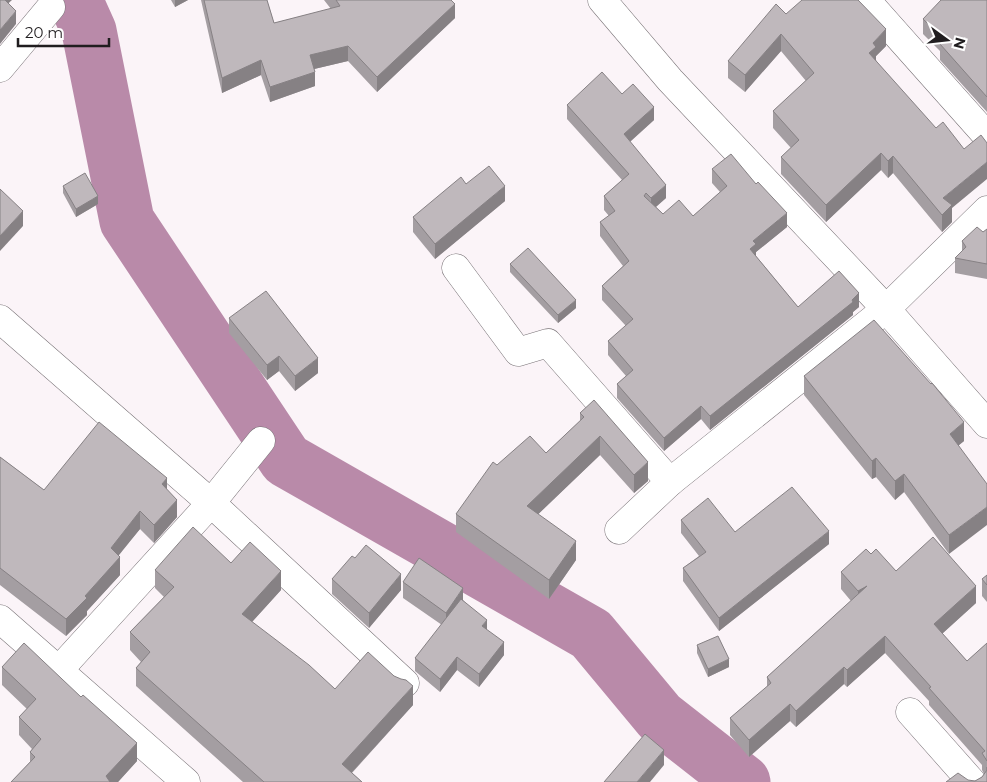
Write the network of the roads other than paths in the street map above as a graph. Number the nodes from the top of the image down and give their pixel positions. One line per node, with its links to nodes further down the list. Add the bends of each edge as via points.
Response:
1 (602, 0): 8 (street, via 670,80)
2 (866, 0): 5 (street)
3 (51, 8): 4 (street)
4 (0, 68)
5 (987, 136)
6 (987, 210): 8 (street)
7 (456, 268): 12 (street, via 518,352 548,343)
8 (886, 309): 10 (street); 12 (street)
9 (0, 319): 13 (street)
10 (987, 424)
11 (262, 441): 13 (street)
12 (670, 482): 14 (street)
13 (211, 503): 16 (street); 17 (street)
14 (619, 530)
15 (0, 619): 16 (street)
16 (58, 671): 19 (street)
17 (405, 683)
18 (910, 712): 20 (street)
19 (186, 782)
20 (972, 782)

